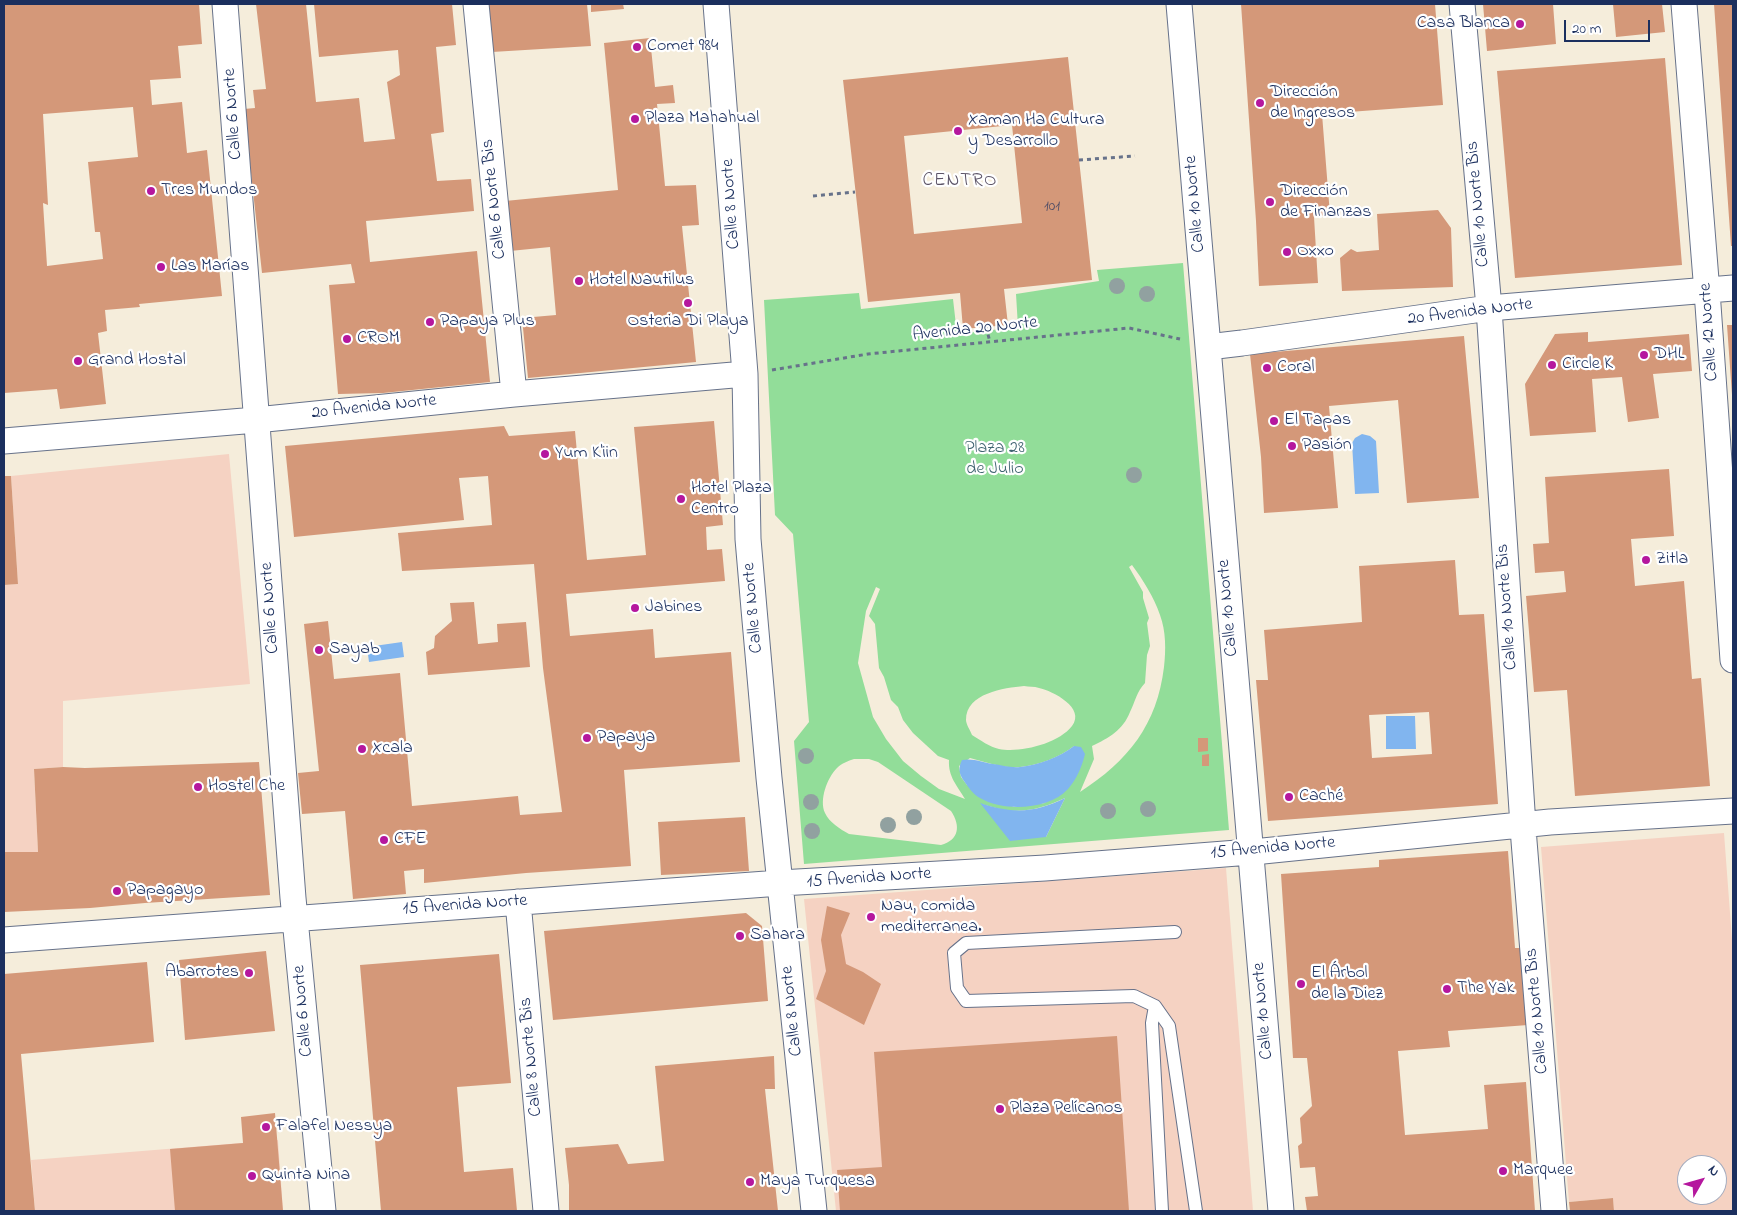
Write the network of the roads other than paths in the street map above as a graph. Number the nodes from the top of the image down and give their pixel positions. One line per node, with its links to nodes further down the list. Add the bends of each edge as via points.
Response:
1 (226, 4): 13 (street, Calle 6 Norte)
2 (476, 4): 12 (street, Calle 6 Norte Bis)
3 (716, 4): 11 (street, Calle 8 Norte)
4 (1180, 4): 10 (street, Calle 10 Norte)
5 (1462, 4): 9 (street, Calle 10 Norte Bis)
6 (1684, 4): 8 (street, Calle 12 Norte)
7 (1733, 288): 8 (street, 20 Avenida Norte)
8 (1707, 291): 9 (street, 20 Avenida Norte); 15 (street, Calle 12 Norte)
9 (1489, 308): 10 (street, 20 Avenida Norte); 17 (street, Calle 10 Norte Bis)
10 (1208, 347): 18 (street, Calle 10 Norte)
11 (744, 374): 12 (street, 20 Avenida Norte); 19 (street, Calle 8 Norte, via 748,539)
12 (514, 394): 13 (street, 20 Avenida Norte)
13 (256, 420): 14 (street, 20 Avenida Norte); 21 (street, Calle 6 Norte)
14 (4, 442)
15 (1733, 660)
16 (1733, 811): 17 (street, 15 Avenida Norte)
17 (1522, 825): 18 (street, 15 Avenida Norte); 31 (street, Calle 10 Norte Bis)
18 (1250, 852): 19 (street, 15 Avenida Norte); 30 (street, Calle 10 Norte)
19 (780, 883): 20 (street, 15 Avenida Norte); 27 (street, Calle 8 Norte)
20 (518, 902): 21 (street, 15 Avenida Norte); 26 (street, Calle 8 Norte Bis)
21 (295, 919): 23 (street, 15 Avenida Norte); 25 (street, Calle 6 Norte)
22 (1175, 932): 24 (lane, via 966,943 954,953 957,988 966,1002 1134,996)
23 (4, 940)
24 (1155, 1006): 28 (lane, via 1152,1023); 29 (lane, via 1169,1026)
25 (323, 1211)
26 (546, 1211)
27 (814, 1211)
28 (1162, 1211)
29 (1196, 1211)
30 (1281, 1211)
31 (1554, 1211)

